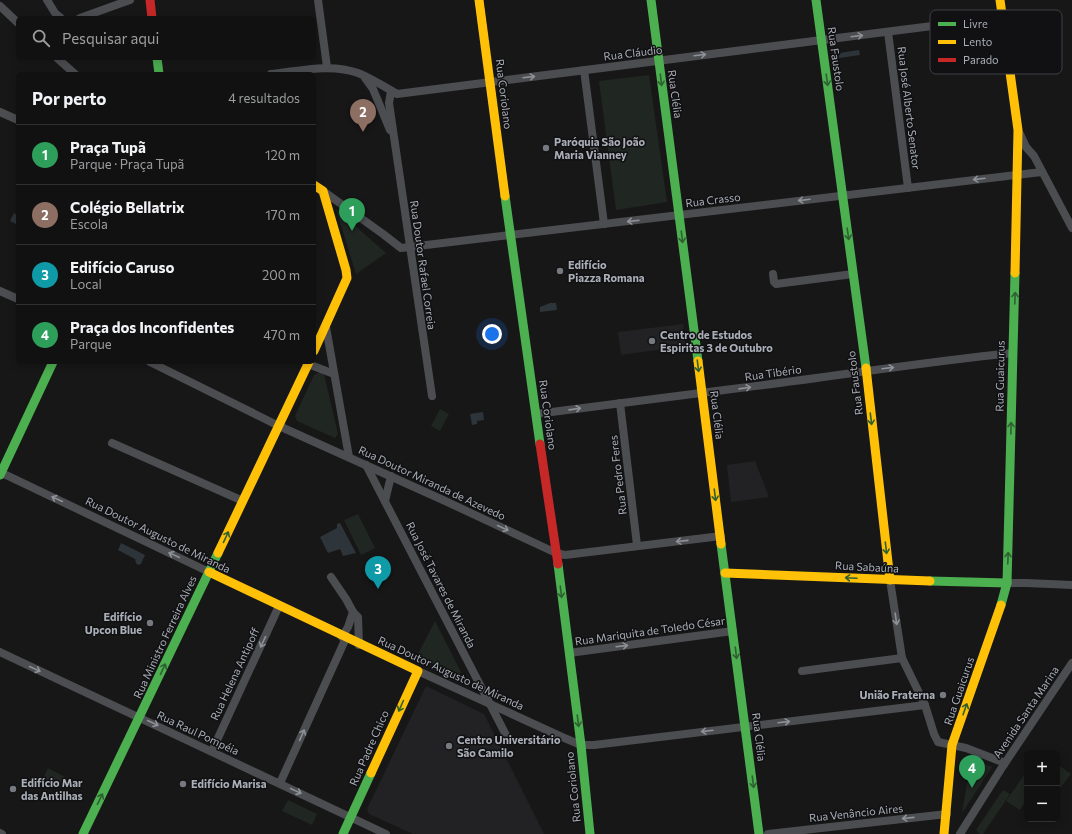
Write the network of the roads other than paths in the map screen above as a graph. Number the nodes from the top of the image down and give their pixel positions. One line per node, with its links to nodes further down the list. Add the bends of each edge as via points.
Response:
1 (47, 0): 11 (street)
2 (130, 0): 12 (street)
3 (150, 0): 13 (street)
4 (318, 0): 21 (street)
5 (479, 0): 28 (street, Rua Coriolano)
6 (651, 0): 20 (street, Rua Clélia)
7 (816, 0): 17 (street, Rua Faustolo)
8 (1000, 0): 10 (street, Rua Guaicurus)
9 (0, 6): 14 (street)
10 (1002, 10)
11 (59, 16)
12 (86, 16)
13 (152, 16)
14 (16, 21)
15 (930, 27): 16 (street, Rua Cláudio)
16 (888, 32): 17 (street, Rua Cláudio, one-way to 16); 37 (street, Rua José Alberto Senator)
17 (821, 40): 20 (street, Rua Cláudio, one-way to 17); 39 (street, Rua Faustolo, one-way to 39)
18 (59, 60): 23 (street)
19 (157, 60): 24 (street)
20 (658, 61): 22 (street, Rua Cláudio); 40 (street, Rua Clélia, one-way to 40)
21 (327, 67): 25 (street, Rua Cláudio); 27 (street, Rua Cláudio, via 341,68)
22 (584, 70): 28 (street, Rua Cláudio, one-way to 22); 41 (street)
23 (73, 72)
24 (159, 72)
25 (287, 72)
26 (1011, 74): 32 (street, Rua Guaicurus)
27 (363, 76): 29 (street, Rua Cláudio); 33 (street, Rua Doutor Rafael Correia, via 373,89)
28 (490, 81): 29 (street, Rua Cláudio, via 397,94); 43 (street, Rua Coriolano)
29 (391, 91): 33 (street, Rua Doutor Rafael Correia, via 389,103)
30 (0, 112): 31 (street)
31 (16, 119)
32 (1018, 130): 34 (street); 35 (street, Rua Guaicurus)
33 (393, 136): 44 (street, Rua Doutor Rafael Correia)
34 (1042, 172): 35 (street, Rua Crasso); 42 (street)
35 (1018, 175): 37 (street, Rua Crasso, one-way to 37); 51 (street, Rua Guaicurus, one-way to 35)
36 (316, 186): 38 (street)
37 (908, 188): 39 (street, Rua Crasso)
38 (323, 191): 44 (street, via 401,248); 49 (street, via 347,278)
39 (842, 196): 40 (street, Rua Crasso, one-way to 40); 46 (street, Rua Faustolo, one-way to 46)
40 (679, 215): 41 (street, Rua Crasso, one-way to 41); 58 (street, Rua Clélia, one-way to 58)
41 (604, 224): 43 (street, Rua Crasso)
42 (1072, 228)
43 (510, 236): 44 (street, Rua Crasso); 61 (street, Rua Coriolano)
44 (410, 247): 59 (street, Rua Doutor Rafael Correia)
45 (773, 274): 46 (street, via 776,284)
46 (853, 274): 56 (street, Rua Faustolo)
47 (0, 291): 48 (street)
48 (16, 298)
49 (326, 327): 50 (street); 57 (street)
50 (316, 347)
51 (1013, 353): 56 (street, Rua Tibério, one-way to 51); 77 (street, Rua Guaicurus, one-way to 51)
52 (52, 364): 66 (street)
53 (154, 364): 62 (street, Rua Doutor Miranda de Azevedo)
54 (308, 364): 62 (street, Rua Ministro Ferreira Alves)
55 (310, 364): 57 (street)
56 (866, 371): 58 (street, Rua Tibério, one-way to 56); 76 (street, Rua Faustolo, one-way to 76)
57 (334, 374): 64 (street)
58 (702, 393): 60 (street, Rua Tibério); 70 (street, Rua Clélia, one-way to 70)
59 (432, 396)
60 (620, 402): 61 (street, Rua Tibério, one-way to 60); 71 (street, Rua Pedro Feres)
61 (536, 414): 72 (street, Rua Coriolano)
62 (279, 426): 64 (street, Rua Doutor Miranda de Azevedo); 69 (street, Rua Ministro Ferreira Alves)
63 (112, 443): 69 (street)
64 (349, 457): 65 (street, Rua Doutor Miranda de Azevedo)
65 (366, 465): 67 (street, Rua Doutor Miranda de Azevedo); 68 (street, Rua José Tavares de Miranda)
66 (0, 473): 73 (street, Rua Doutor Augusto de Miranda, one-way to 66)
67 (391, 476): 68 (street); 72 (street, Rua Doutor Miranda de Azevedo, one-way to 72)
68 (385, 501): 90 (street, Rua José Tavares de Miranda)
69 (243, 502): 73 (street, Rua Ministro Ferreira Alves, one-way to 69)
70 (721, 536): 71 (street, Rua Doutor Miranda de Azevedo, one-way to 71); 74 (street, Rua Clélia)
71 (637, 546): 72 (street, Rua Doutor Miranda de Azevedo, via 565,555)
72 (556, 553): 85 (street, Rua Coriolano, one-way to 85)
73 (209, 572): 79 (street, Rua Doutor Augusto de Miranda); 94 (street, Rua Ministro Ferreira Alves, one-way to 73)
74 (725, 573): 76 (street, Rua Sabaúna, one-way to 74); 81 (street, Rua Clélia)
75 (330, 578): 80 (street)
76 (890, 580): 77 (street, Rua Sabaúna); 86 (street, Rua Faustolo, one-way to 86)
77 (1007, 583): 78 (street); 98 (street, Rua Guaicurus, one-way to 77)
78 (1072, 585)
79 (279, 606): 82 (street, Rua Doutor Augusto de Miranda); 99 (street, Rua Helena Antipoff, one-way to 99)
80 (353, 612): 82 (street); 83 (street, via 358,617)
81 (733, 631): 85 (street, Rua Mariquita de Toledo César, one-way to 81); 95 (street, Rua Clélia, one-way to 95)
82 (344, 638): 83 (street, Rua Doutor Augusto de Miranda); 101 (street, one-way to 82)
83 (359, 645): 88 (street, Rua Doutor Augusto de Miranda)
84 (0, 652): 94 (street, Rua Raul Pompéia, one-way to 94)
85 (569, 653): 97 (street, Rua Coriolano, one-way to 97)
86 (902, 658): 89 (street); 93 (street, Rua Faustolo)
87 (1072, 663): 100 (street, Avenida Santa Marina)
88 (418, 671): 91 (street, Rua Doutor Augusto de Miranda); 103 (street, Rua Padre Chico, one-way to 103)
89 (802, 671)
90 (477, 679): 91 (street); 92 (street, Rua José Tavares de Miranda)
91 (475, 697): 92 (street, Rua Doutor Augusto de Miranda)
92 (491, 705): 96 (street, Rua José Tavares de Miranda); 97 (street, Rua Doutor Augusto de Miranda)
93 (925, 705): 95 (street, Rua Doutor Augusto de Miranda, one-way to 93); 98 (street, Rua Faustolo, via 938,742)
94 (140, 717): 99 (street, Rua Raul Pompéia, one-way to 99); 104 (street, Rua Ministro Ferreira Alves, one-way to 94)
95 (745, 727): 97 (street, Rua Doutor Augusto de Miranda, one-way to 97); 108 (street, Rua Clélia, one-way to 108)
96 (507, 737)
97 (581, 745): 107 (street, Rua Coriolano)
98 (952, 745): 100 (street); 102 (street, Rua Guaicurus)
99 (212, 751): 101 (street, Rua Raul Pompéia)
100 (1005, 763): 111 (street, Avenida Santa Marina)
101 (280, 783): 103 (street, Rua Raul Pompéia, one-way to 103)
102 (947, 814): 109 (street, Rua Venâncio Aires, one-way to 109); 110 (street, Rua Guaicurus)
103 (351, 817): 105 (street, Rua Padre Chico); 106 (street, Rua Raul Pompéia)
104 (83, 834)
105 (343, 834)
106 (386, 834)
107 (590, 834)
108 (759, 834)
109 (768, 834)
110 (944, 834)
111 (960, 834)

